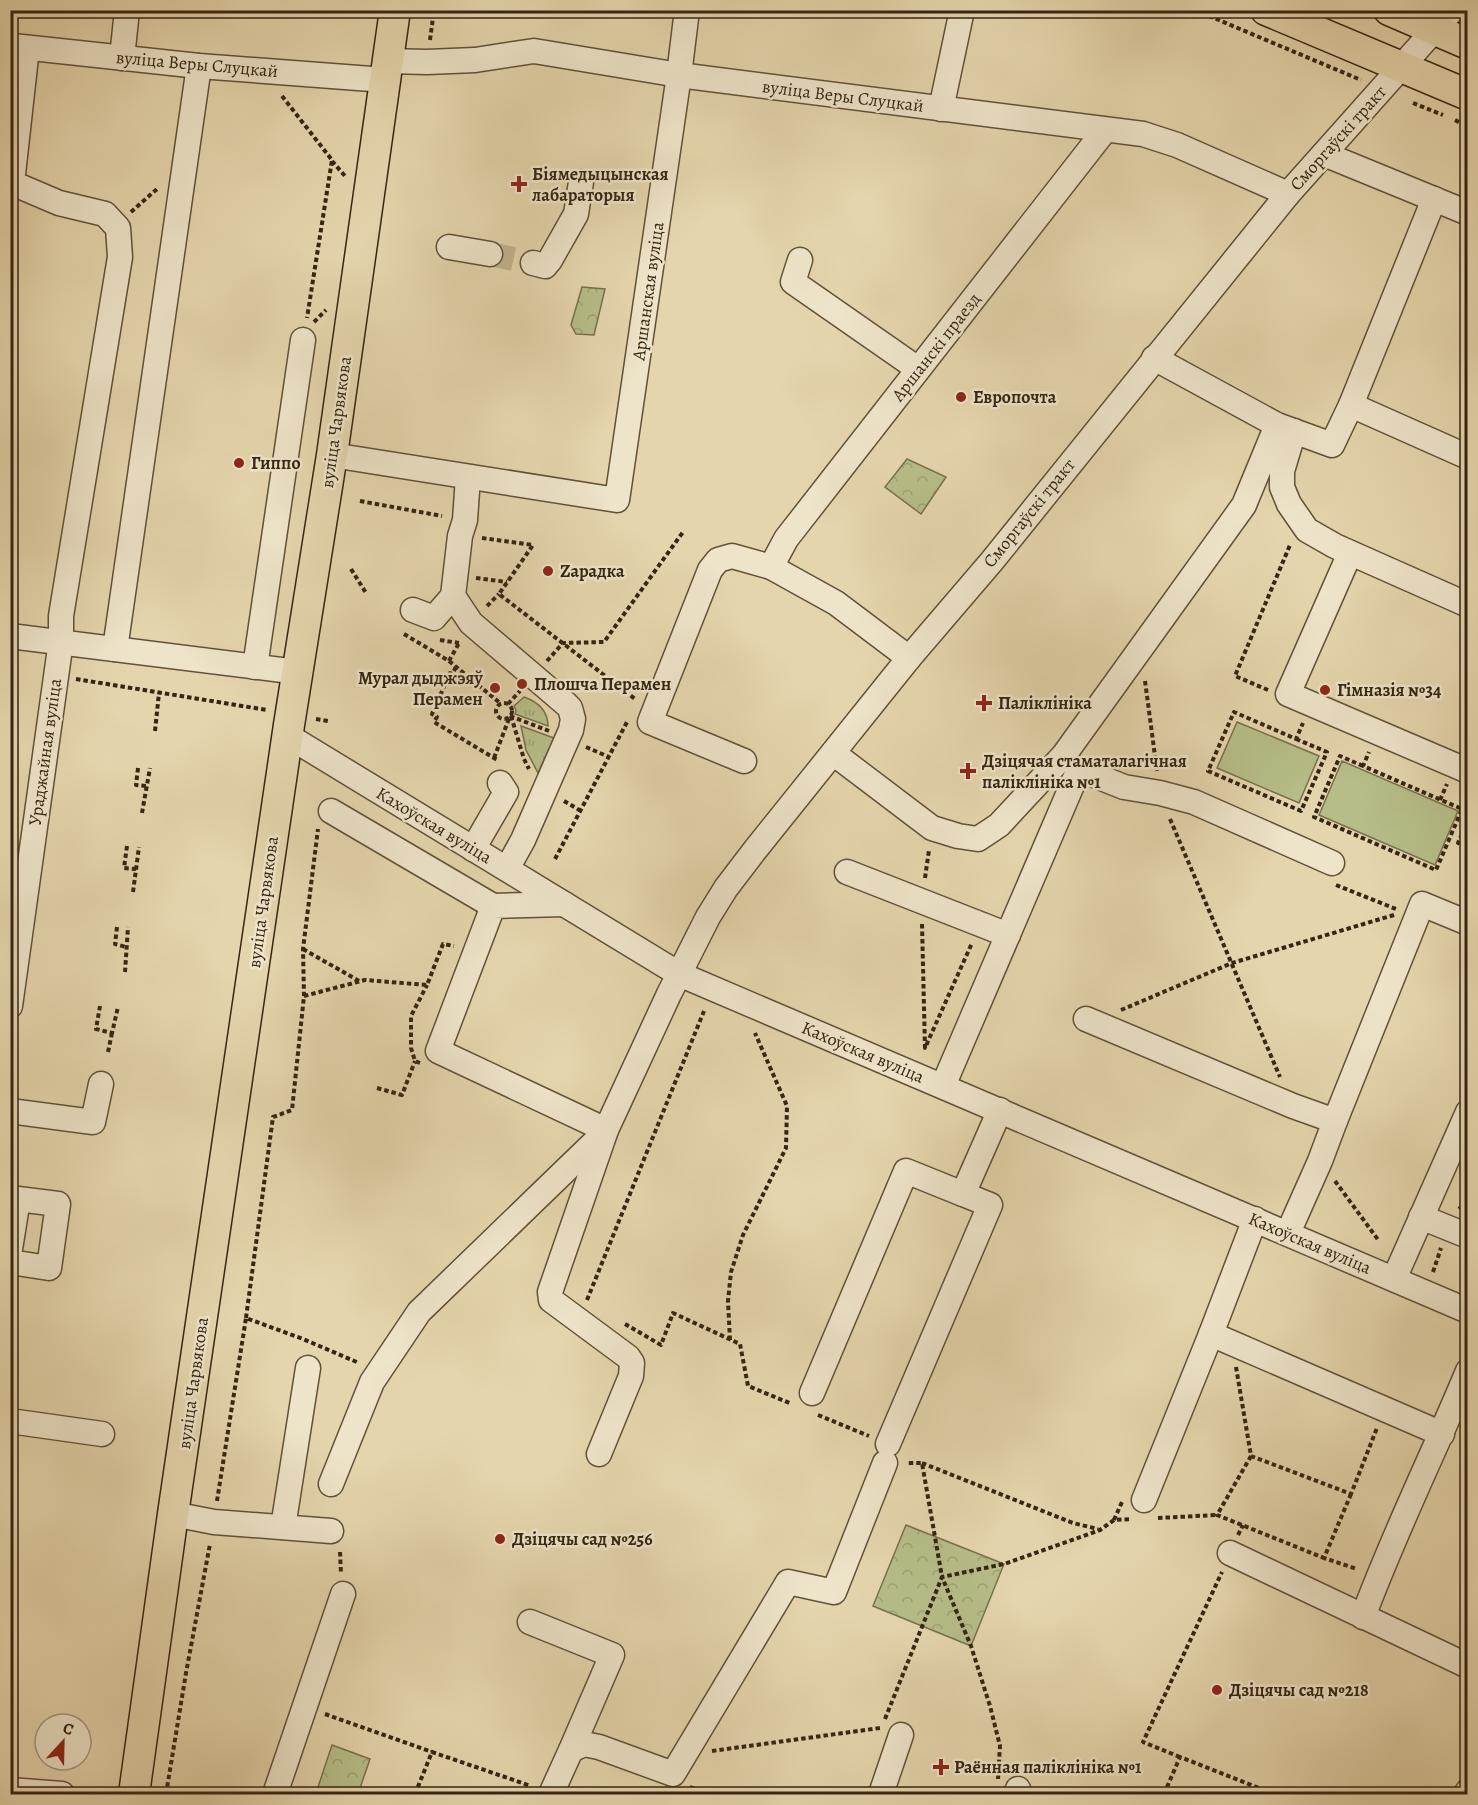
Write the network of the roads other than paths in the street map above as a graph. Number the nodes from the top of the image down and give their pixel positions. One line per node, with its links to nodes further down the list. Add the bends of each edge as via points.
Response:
1 (127, 10): 10 (street)
2 (395, 10): 13 (main road, вуліца Чарвякова)
3 (687, 10): 14 (street, Аршанская вуліца)
4 (962, 10): 16 (street)
5 (1266, 10): 12 (main road)
6 (1389, 10): 7 (main road)
7 (1443, 20): 8 (main road); 12 (street, Сморгаўскі тракт)
8 (1467, 44)
9 (19, 47): 10 (street, вуліца Веры Слуцкай); 41 (street, Ураджайная вуліца, via 12,183 59,203 105,214 118,228 120,257)
10 (122, 58): 11 (street, вуліца Веры Слуцкай)
11 (200, 66): 13 (street, вуліца Веры Слуцкай); 42 (street)
12 (1401, 67): 15 (main road); 18 (street, Сморгаўскі тракт)
13 (386, 71): 14 (street, вуліца Веры Слуцкай, via 427,62 476,60 534,51); 32 (main road, вуліца Чарвякова)
14 (679, 75): 16 (street, вуліца Веры Слуцкай); 34 (street, Аршанская вуліца, via 617,500)
15 (1467, 95)
16 (941, 109): 17 (street, вуліца Веры Слуцкай)
17 (1105, 130): 20 (street, вуліца Веры Слуцкай, via 1143,134 1178,145); 29 (street, Аршанскі праезд)
18 (1324, 154): 20 (street, Сморгаўскі тракт); 21 (street)
19 (582, 182): 26 (street, via 576,214 550,260 545,266)
20 (1288, 194): 28 (street, Сморгаўскі тракт)
21 (1434, 199): 22 (street); 30 (street)
22 (1467, 213)
23 (449, 247): 24 (street)
24 (490, 254)
25 (800, 260): 29 (street, via 793,282)
26 (533, 263)
27 (307, 328): 44 (street)
28 (1154, 358): 31 (street); 43 (street, Сморгаўскі тракт)
29 (918, 369): 36 (street, Аршанскі праезд, via 786,539)
30 (1351, 405): 31 (street, via 1332,445); 33 (street)
31 (1285, 428): 35 (street, via 1282,487 1289,504 1307,530); 47 (street, via 1244,505 1140,650 1064,755 999,825 978,839 932,828)
32 (332, 455): 34 (street); 45 (main road, вуліца Чарвякова)
33 (1467, 457)
34 (468, 477): 37 (street)
35 (1350, 553): 38 (street); 49 (street, via 1288,693)
36 (771, 567): 43 (street, via 836,603); 48 (street, via 732,556 718,560 710,570 650,722)
37 (454, 586): 39 (street, via 434,618); 54 (street, via 471,623 566,704 573,719)
38 (1467, 605)
39 (413, 610)
40 (10, 636): 41 (street)
41 (60, 641): 42 (street); 61 (street, Ураджайная вуліца)
42 (115, 649): 44 (street)
43 (909, 658): 47 (street, Сморгаўскі тракт)
44 (255, 667): 45 (street)
45 (298, 672): 46 (main road, вуліца Чарвякова)
46 (288, 736): 52 (street, Кахоўская вуліца); 89 (main road, вуліца Чарвякова)
47 (833, 753): 60 (street, Сморгаўскі тракт, via 726,888)
48 (744, 761)
49 (1467, 771)
50 (501, 773): 52 (street, via 506,792)
51 (324, 819): 57 (street)
52 (473, 849): 54 (street, Кахоўская вуліца)
53 (1332, 863): 59 (street, via 1194,802 1124,787 1079,769)
54 (507, 869): 56 (street, Кахоўская вуліца)
55 (847, 872): 59 (street)
56 (564, 904): 57 (street); 60 (street, Кахоўская вуліца)
57 (493, 906): 69 (street, via 438,1052)
58 (1466, 917): 68 (street, via 1422,904)
59 (1008, 935): 64 (street)
60 (680, 974): 64 (street, Кахоўская вуліца); 69 (street, Сморгаўскі тракт)
61 (10, 1006)
62 (1089, 1021): 68 (street)
63 (101, 1084): 66 (street, via 93,1122)
64 (943, 1086): 65 (street, Кахоўская вуліца)
65 (1000, 1110): 70 (street); 72 (street, Кахоўская вуліца)
66 (10, 1111)
67 (1467, 1112): 71 (street)
68 (1335, 1120): 73 (street)
69 (606, 1130): 86 (street, via 550,1292 551,1300 628,1356 632,1363 631,1376); 87 (street, via 419,1312 372,1382)
70 (963, 1194): 82 (street, via 906,1171); 98 (street, via 990,1205 834,1592 788,1582 673,1774 599,1747 584,1744)
71 (1421, 1217): 74 (street); 77 (street)
72 (1256, 1219): 73 (street, Кахоўская вуліца); 79 (street)
73 (1288, 1233): 77 (street, Кахоўская вуліца)
74 (1456, 1237)
75 (10, 1249): 76 (street, via 18,1199 58,1204 49,1268)
76 (10, 1262)
77 (1394, 1279): 78 (street, Кахоўская вуліца)
78 (1467, 1311)
79 (1221, 1339): 85 (street); 88 (street)
80 (308, 1368): 90 (street)
81 (1467, 1371): 85 (street)
82 (808, 1404)
83 (10, 1421): 84 (street)
84 (102, 1434)
85 (1442, 1434): 94 (street)
86 (599, 1454)
87 (331, 1484)
88 (1143, 1512)
89 (173, 1514): 90 (street, via 214,1522); 101 (main road, вуліца Чарвякова)
90 (283, 1527): 91 (street)
91 (331, 1531)
92 (1230, 1553): 94 (street)
93 (343, 1594): 102 (street)
94 (1363, 1617): 96 (street)
95 (530, 1622): 98 (street, via 612,1655)
96 (1467, 1666)
97 (901, 1735): 104 (street)
98 (571, 1750): 103 (street)
99 (10, 1790): 100 (street)
100 (62, 1794)
101 (134, 1794)
102 (275, 1794)
103 (551, 1794)
104 (881, 1794)

